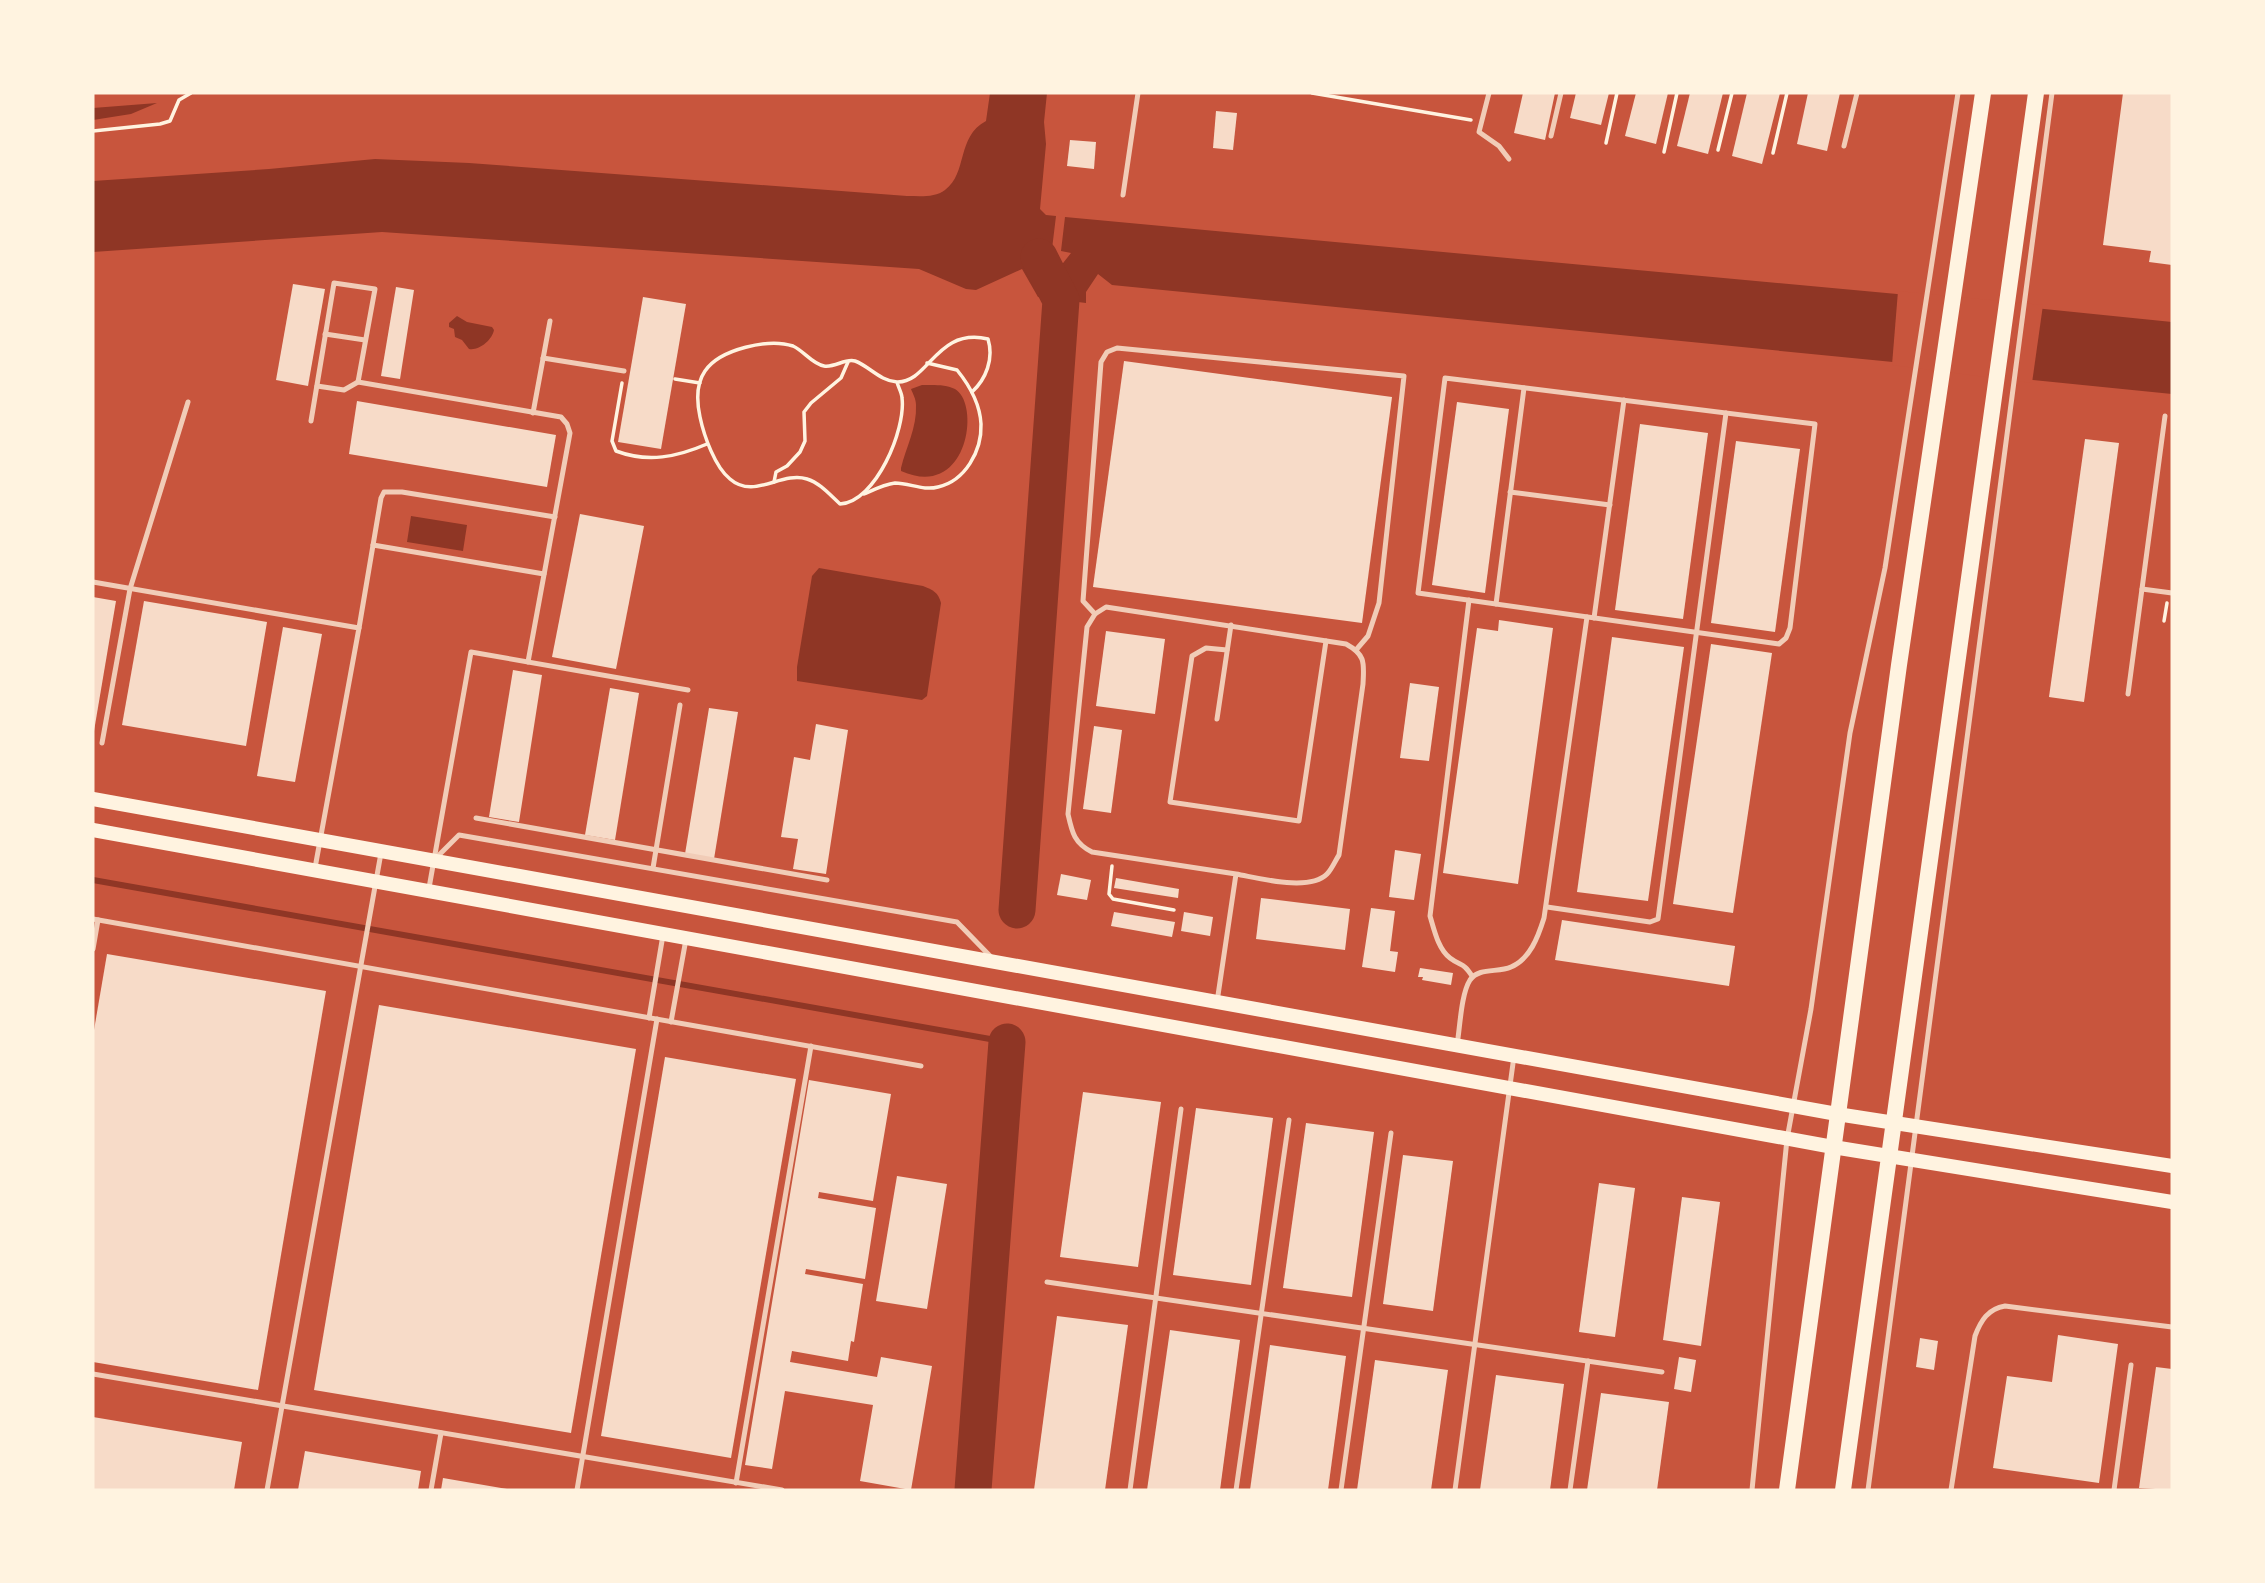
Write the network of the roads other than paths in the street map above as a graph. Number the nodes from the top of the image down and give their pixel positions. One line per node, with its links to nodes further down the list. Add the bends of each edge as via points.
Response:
1 (1138, 93): 12 (lane)
2 (1489, 93): 11 (lane, via 1479,132)
3 (1561, 93): 9 (lane)
4 (1857, 93): 10 (lane)
5 (1958, 93): 82 (lane, via 1885,568 1850,733)
6 (1983, 93): 84 (main road)
7 (2036, 93): 86 (main road)
8 (2052, 93): 87 (lane)
9 (1551, 136)
10 (1844, 146)
11 (1509, 159)
12 (1123, 195)
13 (550, 321): 16 (lane)
14 (325, 334): 15 (lane); 15 (lane, via 334,283 375,289); 19 (lane)
15 (365, 340): 18 (lane)
16 (543, 358): 17 (lane); 23 (lane)
17 (624, 371)
18 (358, 382): 19 (lane, via 344,390); 23 (lane)
19 (317, 386): 26 (lane)
20 (1524, 388): 21 (lane); 27 (lane); 36 (lane, via 1445,378 1418,593)
21 (1624, 400): 24 (lane); 28 (lane)
22 (188, 402): 33 (lane)
23 (533, 413): 29 (lane, via 561,417 570,433)
24 (1726, 413): 42 (lane); 42 (lane, via 1815,424 1790,628 1779,644)
25 (2165, 416): 34 (lane)
26 (311, 421)
27 (1510, 492): 28 (lane); 37 (lane)
28 (1609, 505): 39 (lane)
29 (555, 517): 30 (lane, via 384,492); 31 (lane)
30 (373, 545): 31 (lane); 41 (lane)
31 (544, 574): 46 (lane)
32 (93, 582): 33 (lane)
33 (130, 589): 41 (lane); 51 (lane)
34 (2142, 589): 35 (lane); 48 (lane)
35 (2172, 593)
36 (1469, 600): 37 (lane); 72 (lane, via 1430,916 1440,946)
37 (1496, 604): 39 (lane)
38 (1095, 614): 40 (lane, via 1106,607 1121,608); 45 (lane, via 1083,601 1101,362 1107,352 1117,348 1404,376 1379,603 1368,636); 61 (lane, via 1087,627 1068,814 1073,837 1092,852)
39 (1590, 617): 42 (lane); 65 (lane)
40 (1231, 625): 43 (lane); 44 (lane)
41 (359, 628): 55 (lane)
42 (1695, 632): 65 (lane, via 1658,919 1650,922)
43 (1326, 641): 44 (lane, via 1299,821 1170,802 1192,656 1206,648); 45 (lane)
44 (1227, 650): 50 (lane)
45 (1356, 650): 61 (lane, via 1364,661 1363,684 1339,855 1316,881 1298,884)
46 (528, 662): 47 (lane); 58 (lane, via 471,652)
47 (688, 690)
48 (2128, 694)
49 (680, 705): 56 (lane)
50 (1217, 719)
51 (102, 743)
52 (93, 799): 55 (main road)
53 (475, 818): 56 (lane)
54 (93, 830): 60 (main road)
55 (321, 840): 57 (main road); 60 (lane)
56 (656, 850): 59 (lane); 62 (lane)
57 (382, 851): 58 (main road); 63 (lane)
58 (433, 860): 59 (lane, via 459,835); 64 (lane); 70 (main road)
59 (653, 868): 70 (lane, via 957,922)
60 (315, 871): 63 (main road)
61 (1236, 874): 73 (lane)
62 (827, 880)
63 (376, 882): 64 (main road); 71 (lane)
64 (428, 892): 67 (main road)
65 (1547, 907): 72 (lane, via 1525,958 1511,967)
66 (95, 920): 69 (lane); 71 (lane)
67 (663, 934): 68 (main road); 74 (lane)
68 (686, 939): 76 (lane); 81 (main road)
69 (93, 949)
70 (995, 961): 73 (main road)
71 (361, 967): 74 (lane); 105 (lane)
72 (1472, 976): 77 (lane, via 1466,986)
73 (1217, 1002): 77 (main road)
74 (649, 1018): 75 (lane)
75 (657, 1020): 76 (lane); 107 (lane)
76 (671, 1022): 78 (lane)
77 (1457, 1045): 79 (main road)
78 (811, 1046): 80 (lane); 108 (lane)
79 (1514, 1055): 81 (lane); 82 (main road)
80 (921, 1066)
81 (1510, 1088): 89 (main road); 100 (lane)
82 (1793, 1106): 84 (main road); 89 (lane)
83 (1181, 1109): 96 (lane)
84 (1837, 1114): 86 (main road); 90 (main road)
85 (1289, 1120): 97 (lane)
86 (1895, 1123): 87 (main road); 91 (main road)
87 (1918, 1126): 92 (lane); 93 (main road)
88 (1391, 1133): 99 (lane)
89 (1787, 1139): 90 (main road); 118 (lane)
90 (1833, 1147): 91 (main road); 119 (main road)
91 (1891, 1156): 92 (main road); 120 (main road)
92 (1913, 1160): 94 (main road); 121 (lane)
93 (2172, 1166)
94 (2172, 1202)
95 (1047, 1282): 96 (lane)
96 (1156, 1298): 97 (lane); 113 (lane)
97 (1261, 1313): 99 (lane); 114 (lane)
98 (2172, 1327): 122 (lane, via 1994,1308 1980,1321 1975,1336)
99 (1363, 1328): 100 (lane); 115 (lane)
100 (1475, 1345): 101 (lane); 116 (lane)
101 (1588, 1361): 103 (lane); 117 (lane)
102 (2131, 1365): 123 (lane)
103 (1662, 1372)
104 (93, 1374): 105 (lane)
105 (282, 1406): 106 (lane); 109 (lane)
106 (441, 1433): 107 (lane); 110 (lane)
107 (583, 1457): 108 (lane); 111 (lane)
108 (736, 1483): 112 (lane)
109 (267, 1490)
110 (431, 1490)
111 (577, 1490)
112 (782, 1490)
113 (1130, 1490)
114 (1236, 1490)
115 (1341, 1490)
116 (1455, 1490)
117 (1570, 1490)
118 (1752, 1490)
119 (1787, 1490)
120 (1843, 1490)
121 (1868, 1490)
122 (1951, 1490)
123 (2114, 1490)

